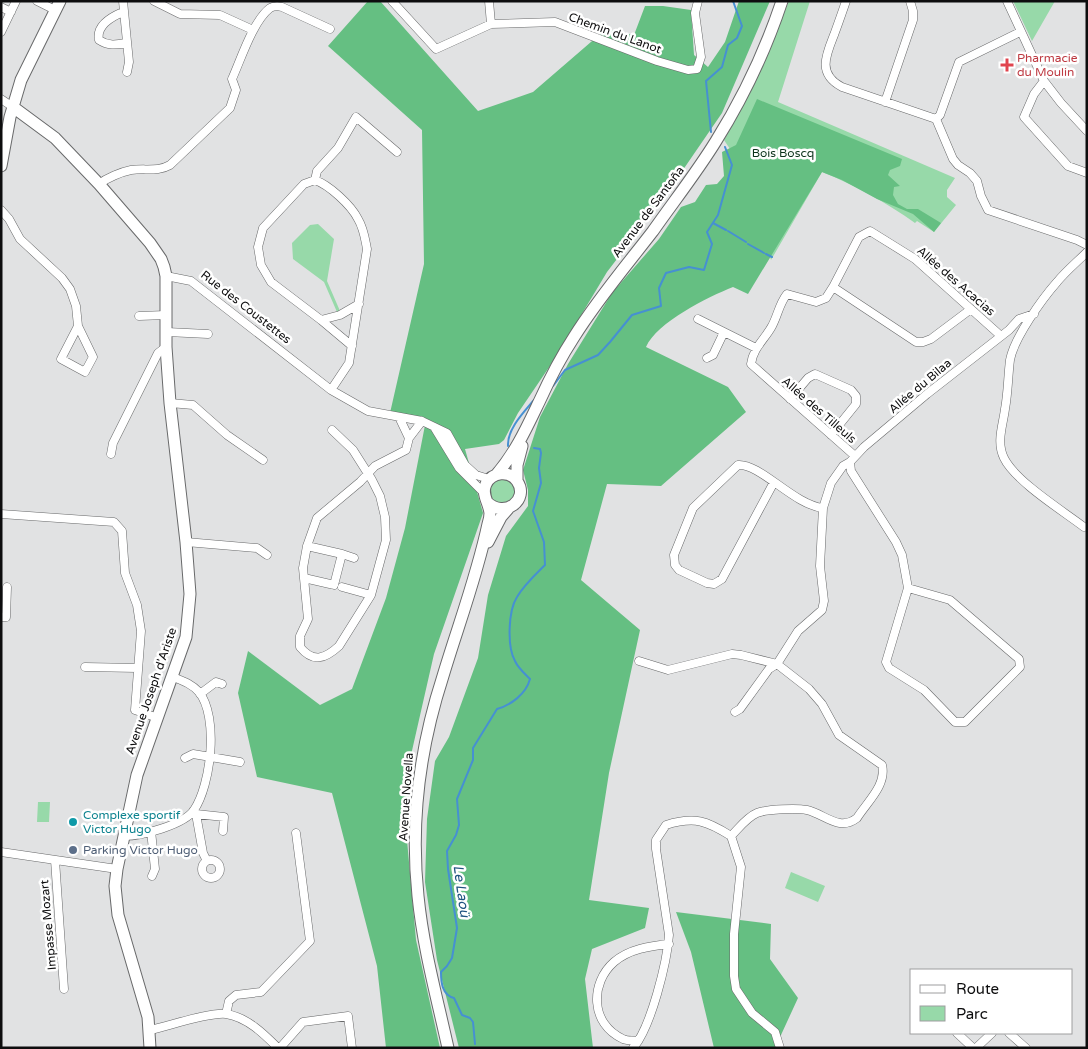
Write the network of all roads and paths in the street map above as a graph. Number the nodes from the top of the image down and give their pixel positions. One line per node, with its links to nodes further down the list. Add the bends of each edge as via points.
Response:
1 (16, 1): 14 (street)
2 (37, 1): 12 (street)
3 (124, 1): 15 (street)
4 (154, 1): 18 (street, via 180,14 220,15)
5 (392, 1): 16 (street, Chemin du Lanot, via 436,49)
6 (489, 1): 16 (street)
7 (698, 1): 16 (street, Chemin du Lanot, via 695,13 701,57 697,69 688,70 555,22)
8 (782, 1): 64 (main road, Avenue de Santoña, via 754,68 716,142 574,336)
9 (846, 1): 25 (street, via 825,62 826,68 830,77 842,87)
10 (910, 1): 25 (street, via 913,20)
11 (1007, 1): 20 (street)
12 (57, 6): 26 (main road, via 21,80)
13 (1, 7): 14 (street)
14 (11, 12): 19 (street)
15 (123, 12): 21 (street); 21 (street, via 102,25 98,35 103,43 114,46)
16 (491, 24)
17 (330, 29): 18 (street, via 275,6)
18 (253, 30): 33 (street, via 232,79 236,90 230,108 170,165 131,170)
19 (1, 32)
20 (1020, 32): 23 (street); 27 (street, via 959,62)
21 (126, 43): 22 (street)
22 (127, 72)
23 (1044, 80): 28 (street); 31 (street, via 1024,117 1068,166)
24 (1, 98): 26 (street)
25 (885, 102): 27 (street)
26 (13, 107): 30 (main road); 33 (main road, via 55,138)
27 (936, 119): 35 (street, via 953,159 977,181 988,210)
28 (1087, 131)
29 (397, 152): 32 (street, via 356,117)
30 (1, 166)
31 (1087, 173)
32 (314, 180): 39 (street, via 323,183 348,205 365,235 367,249); 45 (street, via 304,184 263,228 258,247 261,265 271,282)
33 (99, 184): 37 (main road, via 150,243 161,259)
34 (1, 210): 46 (street, via 20,239 70,289)
35 (1087, 245)
36 (1087, 252): 41 (street, via 1057,282)
37 (166, 276): 42 (main road, Avenue Joseph d'Ariste); 57 (street, Rue des Coustettes, via 190,281)
38 (833, 287): 40 (street, via 916,342 931,339); 40 (street, Allée des Acacias, via 859,237 870,231 915,258); 55 (street, Allée des Acacias, via 826,298 816,302 787,294 780,303 772,326)
39 (359, 304): 45 (street, via 340,315); 53 (street)
40 (971, 309): 52 (street, Allée des Acacias)
41 (1034, 314): 47 (street, Allée du Bilaa, via 1020,319); 48 (street)
42 (166, 315): 43 (street); 49 (main road, Avenue Joseph d'Ariste)
43 (139, 316)
44 (698, 319): 50 (street)
45 (321, 320): 53 (street)
46 (78, 326): 46 (street, via 61,359 85,372 93,357)
47 (1009, 330): 48 (street); 52 (street, Allée du Bilaa)
48 (1023, 330): 78 (street, via 1010,359 1000,440 1003,458 1043,497)
49 (167, 332): 51 (street); 54 (main road, Avenue Joseph d'Ariste)
50 (724, 332): 55 (street); 56 (street, via 713,355)
51 (208, 334)
52 (1001, 336): 68 (street, Allée du Bilaa, via 934,388)
53 (352, 346): 57 (street, via 349,363)
54 (166, 347): 59 (main road, Avenue Joseph d'Ariste); 67 (street, via 158,353 113,443)
55 (756, 348): 58 (street, Allée des Tilleuls, via 751,364)
56 (707, 358)
57 (331, 390): 60 (street, Rue des Coustettes, via 368,411)
58 (790, 399): 65 (street, Allée des Tilleuls); 65 (street, via 808,378 816,374 851,390 856,396 856,404)
59 (170, 403): 69 (street, via 193,405 227,435); 79 (main road, Avenue Joseph d'Ariste)
60 (399, 417): 61 (street, Rue des Coustettes); 66 (street)
61 (422, 422): 62 (street, Rue des Coustettes); 66 (street)
62 (434, 426): 71 (street, Rue des Coustettes, via 447,433 465,465 476,475); 74 (street, via 459,468)
63 (332, 430): 70 (street, via 354,450)
64 (525, 433): 71 (main road, Avenue de Santoña, via 508,461); 72 (main road, Avenue de Santoña, via 517,465)
65 (831, 435): 68 (street, Allée des Tilleuls)
66 (409, 438): 70 (street, via 406,450)
67 (111, 454)
68 (852, 459): 75 (street, Allée du Bilaa, via 831,483); 88 (street, via 851,471 902,555)
69 (263, 460)
70 (368, 473): 80 (street, via 317,518); 89 (street, via 380,496 386,540)
71 (493, 477): 72 (main road, via 507,474); 74 (main road, via 484,488)
72 (517, 481): 76 (main road, via 519,497)
73 (774, 482): 73 (street, via 744,464 733,469 693,508 674,555 679,570 707,584 722,579); 75 (street, via 808,505)
74 (486, 497): 76 (main road, via 496,509); 82 (main road, Avenue Novella, via 490,514)
75 (823, 508): 92 (street, Allée du Bilaa, via 822,610 798,631)
76 (508, 509): 82 (main road, Avenue Novella)
77 (1, 514): 94 (street, via 114,522 122,531 125,573 137,604 141,631)
78 (1084, 527)
79 (186, 542): 83 (street, via 257,548); 95 (main road, Avenue Joseph d'Ariste, via 189,616)
80 (307, 546): 81 (street); 85 (street)
81 (342, 554): 84 (street); 86 (street)
82 (482, 554): 125 (main road, Avenue Novella, via 430,720 418,794 418,896 432,981)
83 (267, 555)
84 (354, 558)
85 (304, 578): 86 (street); 89 (street, via 308,619 300,636 300,646 307,655 318,658 339,646)
86 (335, 585): 89 (street)
87 (7, 586): 90 (street, via 6,617)
88 (908, 588): 88 (street, via 886,662 889,668 924,690 955,722 965,722 1020,667 1019,659 950,600)
89 (371, 595)
90 (1, 617)
91 (639, 661): 92 (street, via 668,670 732,654)
92 (777, 664): 98 (street, Allée du Bilaa, via 769,669); 108 (street, via 809,689 822,704 839,735 882,765 883,778 852,822 841,824 806,810 764,811 756,813)
93 (85, 668): 94 (street)
94 (138, 668): 99 (street, via 134,710)
95 (173, 677): 97 (street, via 191,684); 99 (main road, Avenue Joseph d'Ariste)
96 (222, 684): 97 (street, via 216,682)
97 (200, 694): 100 (street, via 209,720)
98 (735, 712)
99 (158, 718): 107 (main road, Avenue Joseph d'Ariste, via 137,775)
100 (209, 756): 101 (street, via 192,754); 102 (street); 103 (street)
101 (184, 758)
102 (240, 762)
103 (195, 812): 104 (street); 105 (street, via 224,817); 111 (street)
104 (151, 831): 107 (street); 113 (street, via 155,869)
105 (223, 832)
106 (296, 833): 116 (street, via 310,941 260,992 236,995 230,1001)
107 (124, 836): 112 (main road, Avenue Joseph d'Ariste)
108 (731, 836): 114 (street, via 700,820 666,825 656,840); 126 (street, via 741,866 734,934 736,989 752,1013 775,1032)
109 (1, 852): 110 (street)
110 (55, 860): 112 (street); 115 (street, Impasse Mozart)
111 (207, 861)
112 (117, 869): 117 (main road, Avenue Joseph d'Ariste, via 118,915)
113 (152, 876)
114 (668, 944): 121 (street, via 656,996); 121 (street, via 626,954 601,978 596,998 603,1020)
115 (64, 989)
116 (226, 1014): 117 (street); 123 (street, via 260,1030)
117 (150, 1030): 122 (main road, Avenue Joseph d'Ariste)
118 (958, 1034): 127 (street)
119 (991, 1034): 127 (street)
120 (1011, 1034): 128 (street)
121 (635, 1046)
122 (150, 1048)
123 (279, 1048): 124 (street, via 303,1022 348,1016)
124 (352, 1048)
125 (448, 1048)
126 (780, 1048)
127 (974, 1048)
128 (1026, 1048)

